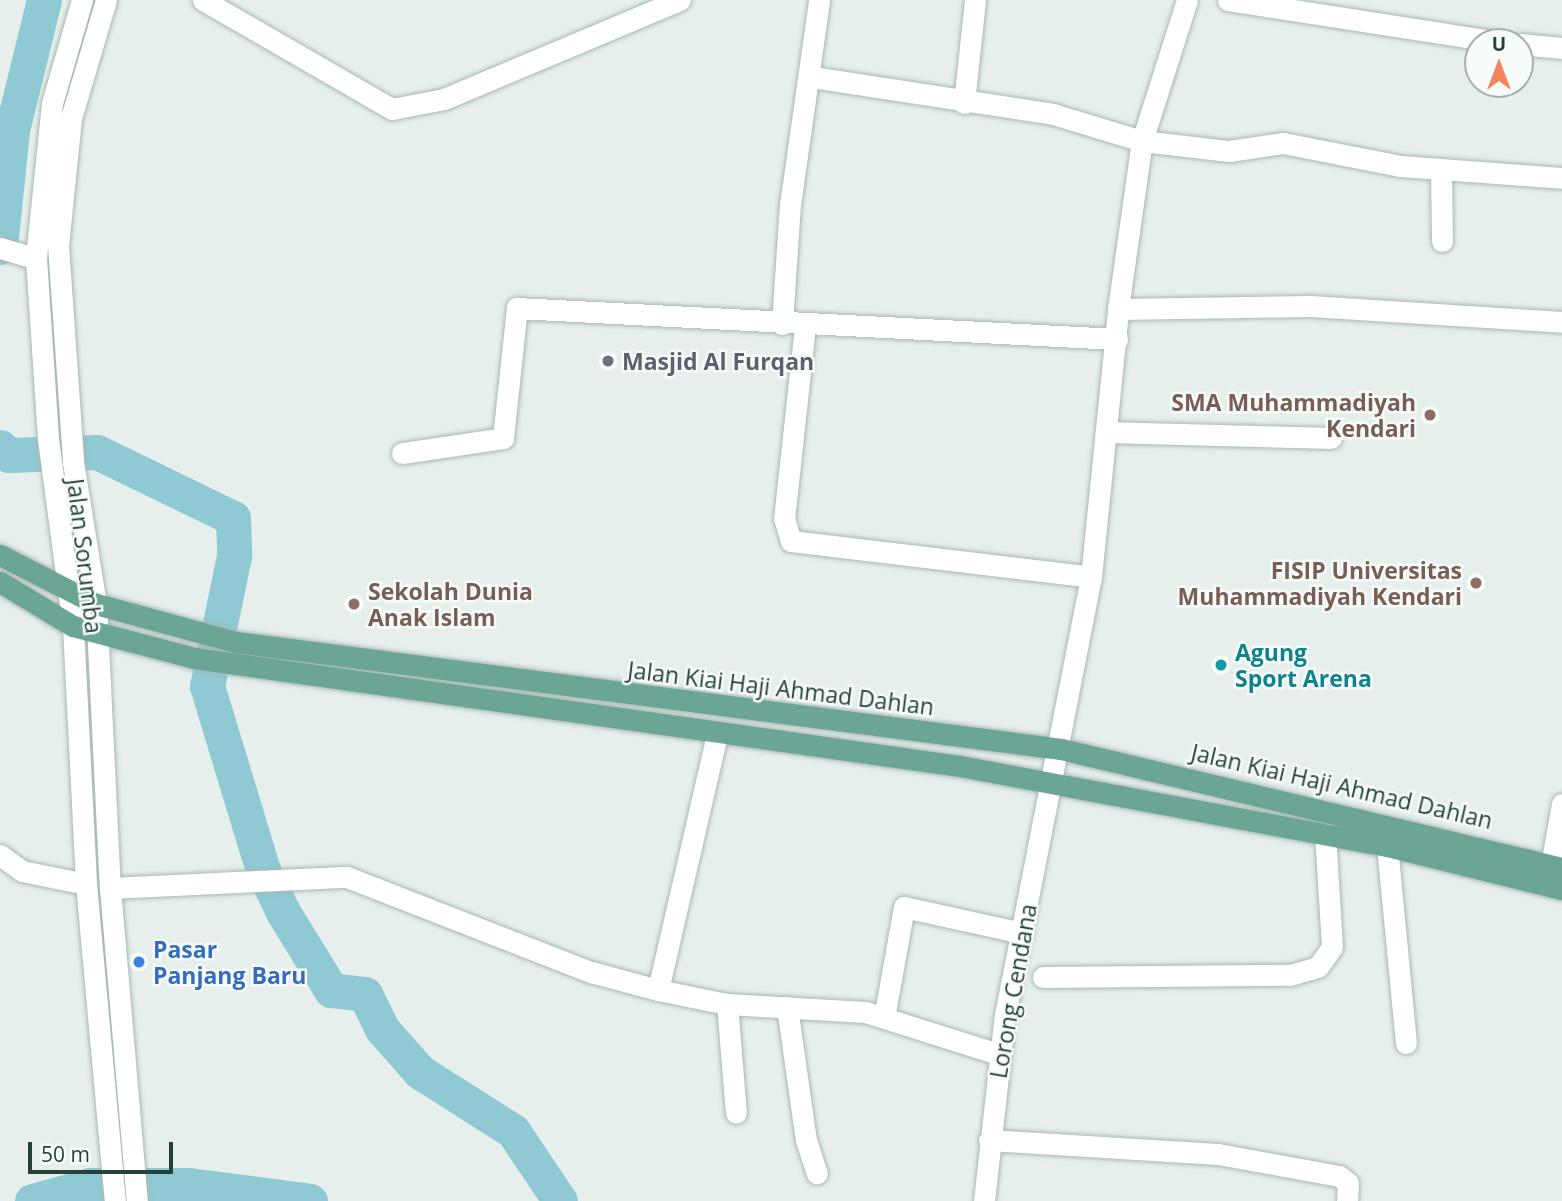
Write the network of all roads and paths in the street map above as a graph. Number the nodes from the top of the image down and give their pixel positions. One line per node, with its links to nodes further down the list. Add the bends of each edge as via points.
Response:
1 (82, 0): 19 (street, Jalan Sorumba, via 52,103)
2 (106, 0): 32 (street, Jalan Sorumba, via 71,118 60,181 71,439)
3 (203, 0): 4 (street, via 392,109 443,99)
4 (680, 0)
5 (819, 0): 12 (street)
6 (975, 0): 13 (street)
7 (1187, 0): 14 (street, Lorong Cendana)
8 (1238, 1): 9 (street)
9 (1464, 37)
10 (1534, 45): 11 (street)
11 (1562, 48)
12 (812, 77): 13 (street); 22 (street, via 790,205)
13 (964, 103): 14 (street, via 1052,114)
14 (1142, 141): 15 (street, via 1229,151 1283,143); 20 (street, Lorong Cendana)
15 (1441, 170): 16 (street); 17 (street)
16 (1562, 178)
17 (1442, 241)
18 (0, 248): 19 (street)
19 (28, 256): 31 (street, Jalan Sorumba)
20 (1118, 309): 21 (street, via 1310,306); 24 (street, Lorong Cendana)
21 (1562, 322)
22 (782, 324): 23 (street); 27 (street, via 517,308 503,438)
23 (805, 326): 24 (street); 29 (street, via 785,518 791,541 826,550)
24 (1117, 339): 25 (street, Lorong Cendana)
25 (1106, 432): 26 (street); 29 (street, Lorong Cendana)
26 (1331, 438)
27 (402, 453)
28 (0, 555): 31 (main road, Jalan Kiai Haji Ahmad Dahlan)
29 (1091, 577): 37 (street, Lorong Cendana)
30 (0, 582): 33 (main road, Jalan Kiai Haji Ahmad Dahlan)
31 (65, 592): 32 (main road, Jalan Kiai Haji Ahmad Dahlan); 33 (street, Jalan Sorumba)
32 (96, 604): 34 (street, Jalan Sorumba); 35 (main road, Jalan Kiai Haji Ahmad Dahlan, via 201,635)
33 (73, 626): 34 (main road, Jalan Kiai Haji Ahmad Dahlan); 46 (street, Jalan Sorumba)
34 (96, 634): 35 (main road, Jalan Kiai Haji Ahmad Dahlan, via 194,658); 47 (street, Jalan Sorumba)
35 (233, 653): 36 (main road, Jalan Kiai Haji Ahmad Dahlan); 37 (main road, Jalan Kiai Haji Ahmad Dahlan)
36 (717, 735): 38 (main road, Jalan Kiai Haji Ahmad Dahlan); 51 (street)
37 (1061, 749): 38 (street, Lorong Cendana); 43 (main road, Jalan Kiai Haji Ahmad Dahlan)
38 (1054, 782): 40 (main road, Jalan Kiai Haji Ahmad Dahlan); 49 (street, Lorong Cendana)
39 (1562, 804): 43 (street)
40 (1325, 834): 41 (main road, Jalan Kiai Haji Ahmad Dahlan); 50 (street, via 1332,947 1318,967 1290,975)
41 (1387, 846): 48 (main road, Jalan Kiai Haji Ahmad Dahlan); 57 (street)
42 (0, 855): 44 (street)
43 (1556, 866)
44 (22, 871): 45 (street); 46 (street)
45 (0, 872)
46 (86, 884): 56 (street, Jalan Sorumba)
47 (110, 888): 51 (street, via 295,875 347,877 590,972); 55 (street, Jalan Sorumba)
48 (1562, 889)
49 (1022, 933): 54 (street, via 904,907); 58 (street, Lorong Cendana)
50 (1043, 977)
51 (657, 990): 52 (street)
52 (727, 1004): 53 (street); 59 (street)
53 (787, 1006): 54 (street); 61 (street)
54 (884, 1018): 58 (street)
55 (121, 1026): 56 (street); 62 (street, Jalan Sorumba, via 134,1166)
56 (99, 1027): 62 (street, Jalan Sorumba, via 112,1169)
57 (1406, 1043)
58 (998, 1054): 60 (street, Lorong Cendana)
59 (736, 1113)
60 (989, 1140): 63 (street, Lorong Cendana); 64 (street, via 1218,1154 1339,1176 1348,1182)
61 (817, 1173)
62 (126, 1198)
63 (984, 1201)
64 (1347, 1201)

